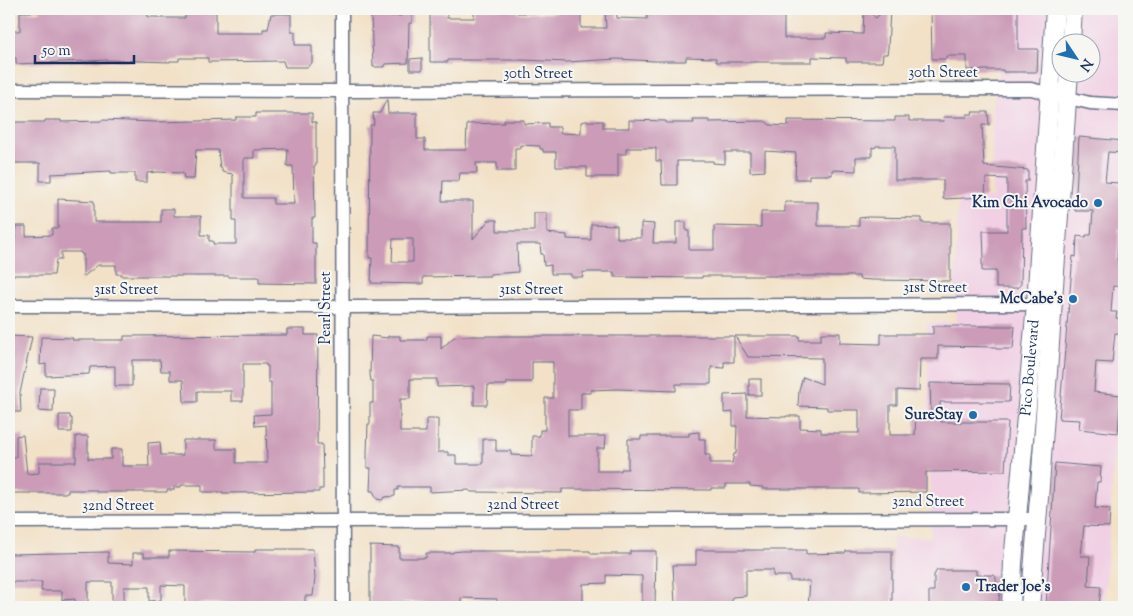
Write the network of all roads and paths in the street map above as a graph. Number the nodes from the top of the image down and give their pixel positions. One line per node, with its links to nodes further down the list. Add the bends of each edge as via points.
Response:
1 (342, 9): 7 (street, Pearl Street)
2 (1055, 9): 8 (main road, Pico Boulevard)
3 (1073, 9): 4 (main road)
4 (1072, 32)
5 (1068, 82): 9 (main road, Pico Boulevard)
6 (9, 90): 7 (street, 30th Street)
7 (342, 91): 8 (street, 30th Street, via 1031,89); 13 (street, Pearl Street)
8 (1049, 94): 9 (street, 30th Street); 11 (main road, Pico Boulevard)
9 (1067, 98): 10 (street, 30th Street); 11 (main road, Pico Boulevard)
10 (1124, 106)
11 (1044, 304): 13 (street, 31st Street); 14 (main road, Pico Boulevard); 15 (main road, Pico Boulevard)
12 (9, 306): 13 (street, 31st Street)
13 (342, 307): 17 (street, Pearl Street)
14 (1017, 519): 15 (street, 32nd Street); 17 (street, 32nd Street); 19 (main road, Pico Boulevard)
15 (1037, 519): 20 (main road, Pico Boulevard)
16 (9, 522): 17 (street, 32nd Street)
17 (343, 522): 18 (street, Pearl Street)
18 (343, 607)
19 (1011, 607)
20 (1030, 607)

